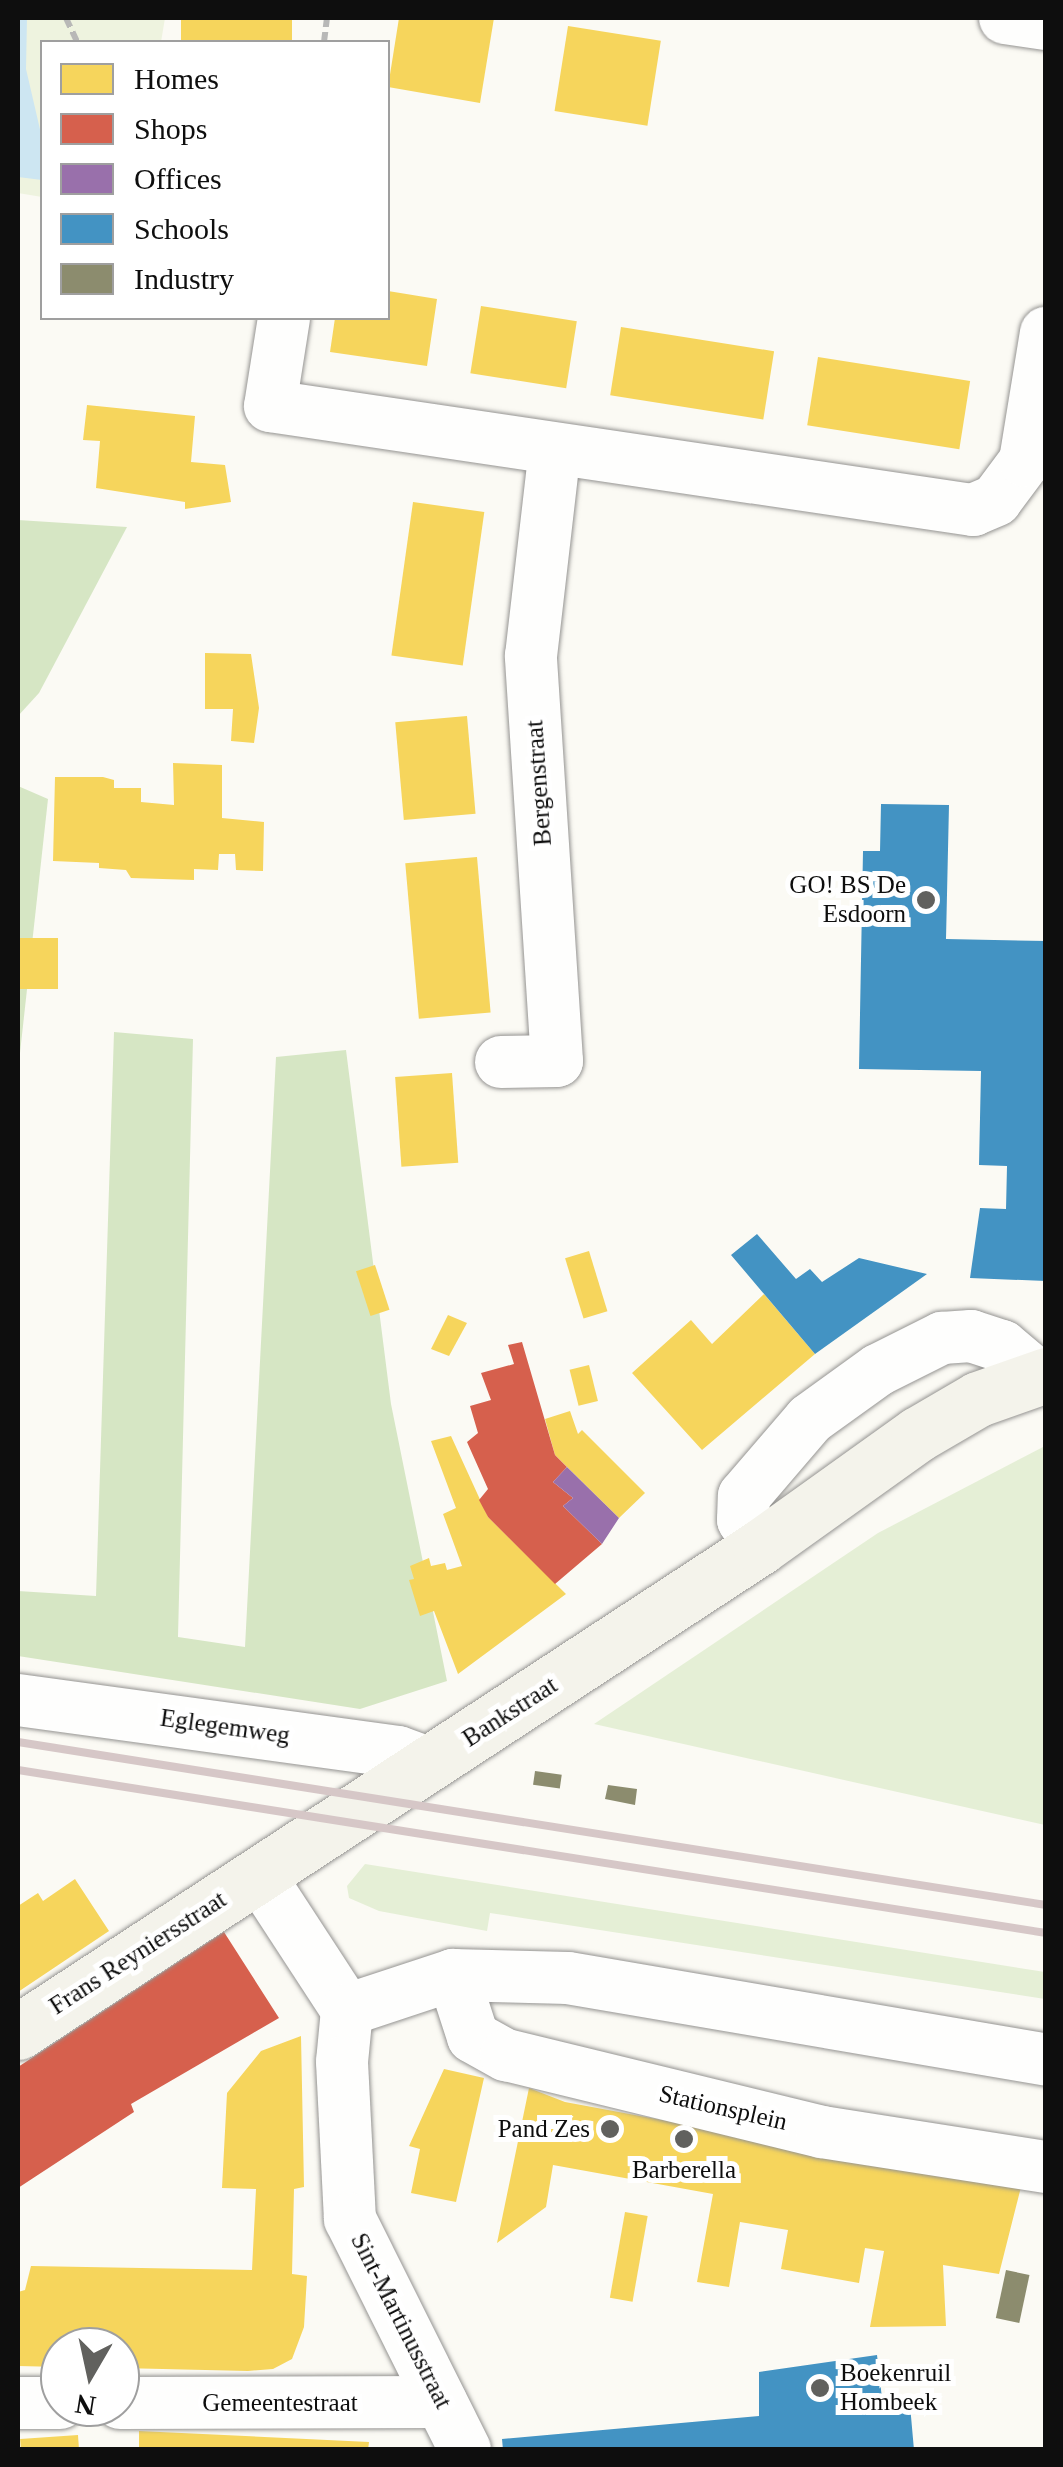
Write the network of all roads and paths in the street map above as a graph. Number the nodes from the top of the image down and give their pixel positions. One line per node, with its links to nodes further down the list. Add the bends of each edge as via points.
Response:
1 (1005, 18): 2 (street)
2 (1046, 24)
3 (284, 320): 5 (street, via 270,406)
4 (1046, 333): 5 (street, via 1026,461 996,500 973,510)
5 (554, 450): 6 (street, Bergenstraat, via 532,656 557,1061)
6 (501, 1062)
7 (1042, 1376): 8 (street, Bankstraat, via 978,1399 918,1434); 8 (street, Bankstraat, via 1002,1346 971,1336 942,1338 878,1370 810,1419 744,1496 743,1520)
8 (760, 1547): 10 (street, Bankstraat)
9 (18, 1700): 10 (street, Eglegemweg, via 398,1752)
10 (430, 1764): 11 (street, Bankstraat)
11 (259, 1875): 13 (street); 14 (street, Frans Reyniersstraat)
12 (453, 1975): 13 (street); 15 (street, via 568,1978); 16 (street, Stationsplein, via 473,2036 506,2056 822,2132)
13 (347, 2010): 17 (street, Sint-Martinusstraat, via 342,2062 350,2220)
14 (18, 2032)
15 (1046, 2060)
16 (1046, 2167)
17 (440, 2402): 18 (street, Gemeentestraat); 19 (street, Sint-Martinusstraat)
18 (140, 2403)
19 (465, 2450)

